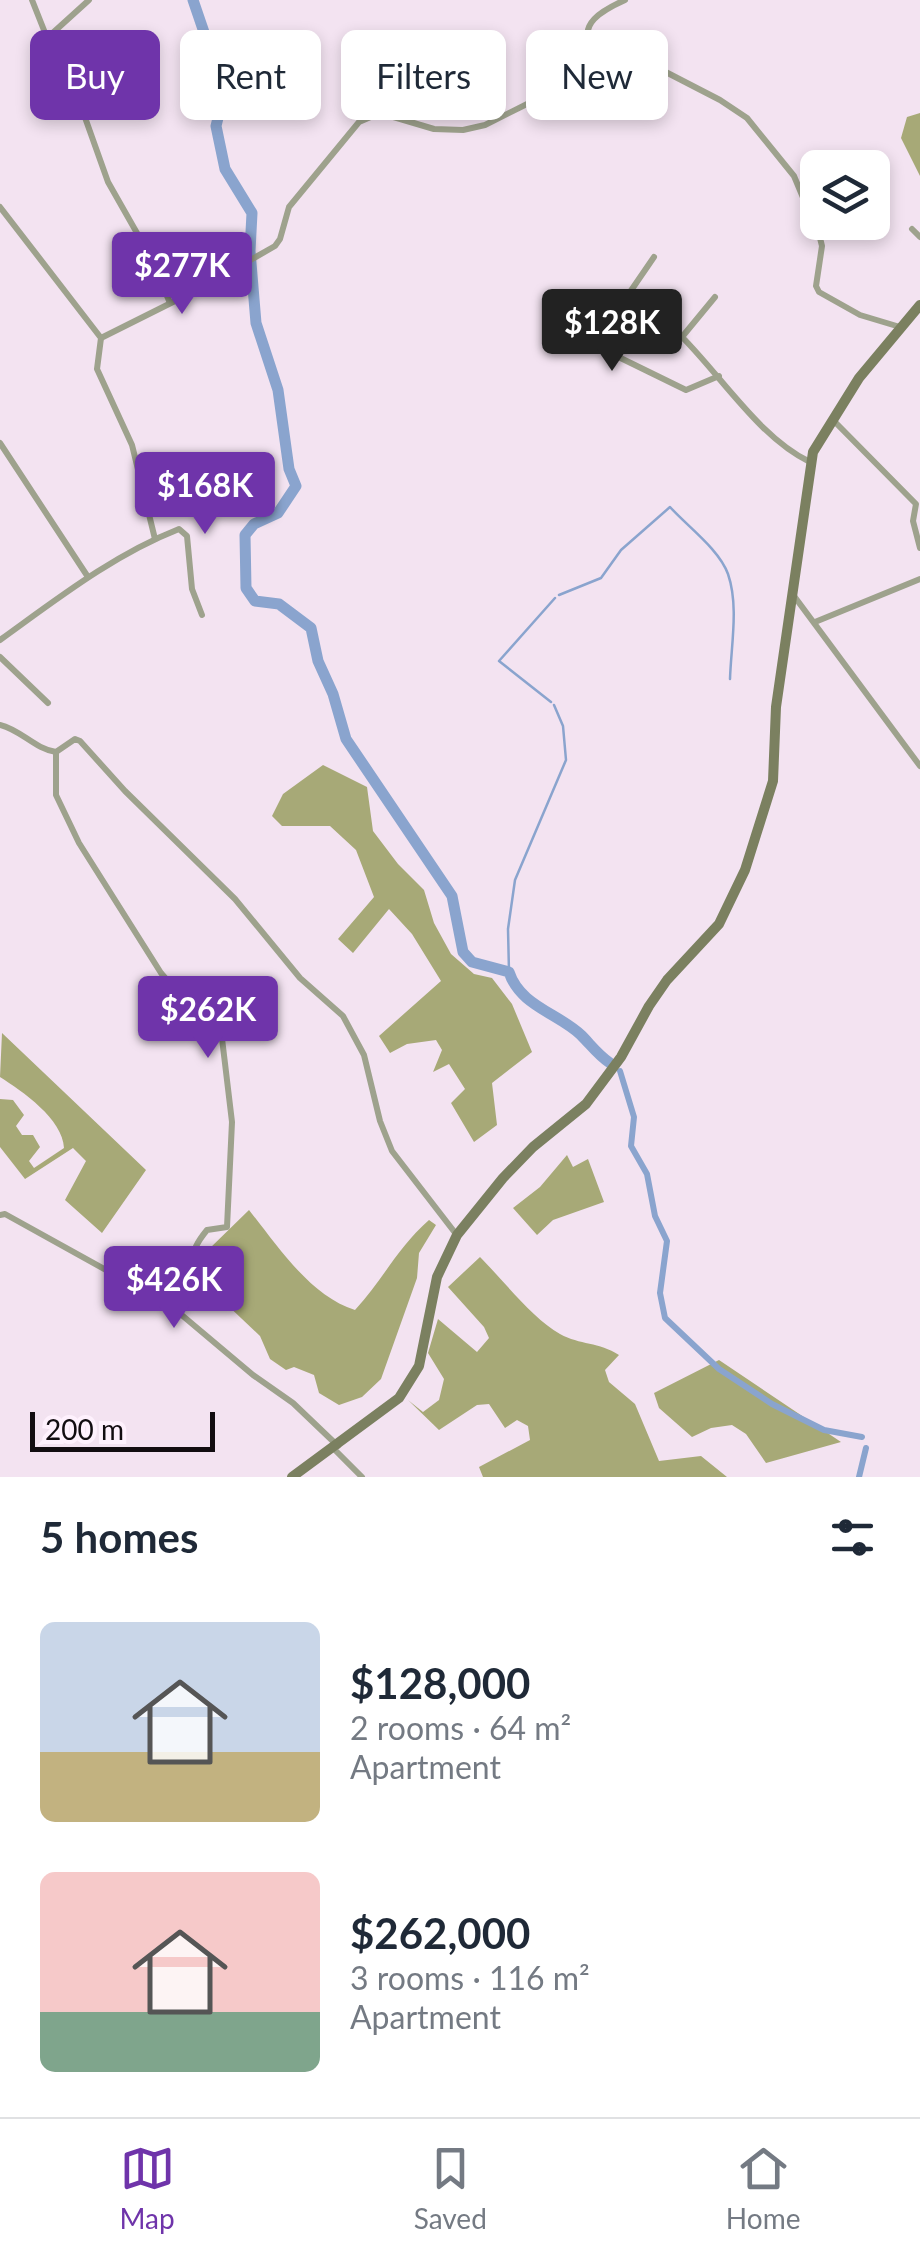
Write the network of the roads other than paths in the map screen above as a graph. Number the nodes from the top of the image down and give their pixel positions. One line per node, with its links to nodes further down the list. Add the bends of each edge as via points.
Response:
1 (32, 0): 4 (street)
2 (89, 0): 5 (street)
3 (625, 0): 6 (street, via 594,17)
4 (43, 30)
5 (55, 30)
6 (588, 30)
7 (668, 73): 18 (street, via 747,118 794,176 822,246 819,292 860,316)
8 (526, 105): 16 (street, via 462,130 369,115 289,206 280,239)
9 (86, 120): 16 (street, via 108,182)
10 (0, 206): 20 (street)
11 (912, 229): 12 (street)
12 (920, 238)
13 (654, 256): 14 (street)
14 (630, 292): 19 (street); 21 (street, via 594,344 686,390)
15 (715, 297): 19 (street)
16 (170, 303): 20 (street)
17 (920, 305): 18 (street)
18 (900, 328): 22 (street)
19 (682, 337): 21 (street)
20 (100, 338): 25 (street, via 97,369 132,445)
21 (720, 376): 24 (street, via 766,432)
22 (832, 419): 24 (street); 26 (street, via 916,504)
23 (0, 442): 27 (street)
24 (810, 462): 29 (street)
25 (155, 539): 27 (street); 30 (street, via 184,530)
26 (920, 548)
27 (88, 576): 32 (street)
28 (920, 580): 31 (street)
29 (793, 595): 31 (street); 40 (street, via 776,706 773,781 719,924 667,980 586,1104 533,1147)
30 (202, 615)
31 (815, 622): 37 (street)
32 (0, 640)
33 (0, 657): 34 (street)
34 (48, 703)
35 (0, 725): 36 (street)
36 (56, 752): 40 (street, via 80,742 343,1016 364,1055 392,1151); 41 (street, via 56,795 79,843 162,973 218,1023 224,1041 232,1122 227,1227 207,1230 196,1243)
37 (920, 766)
38 (0, 1204): 39 (street)
39 (2, 1214): 41 (street)
40 (457, 1234): 42 (street, via 437,1277 414,1378)
41 (171, 1306): 42 (street, via 293,1404)
42 (336, 1448): 43 (street); 44 (street)
43 (292, 1477)
44 (362, 1477)

